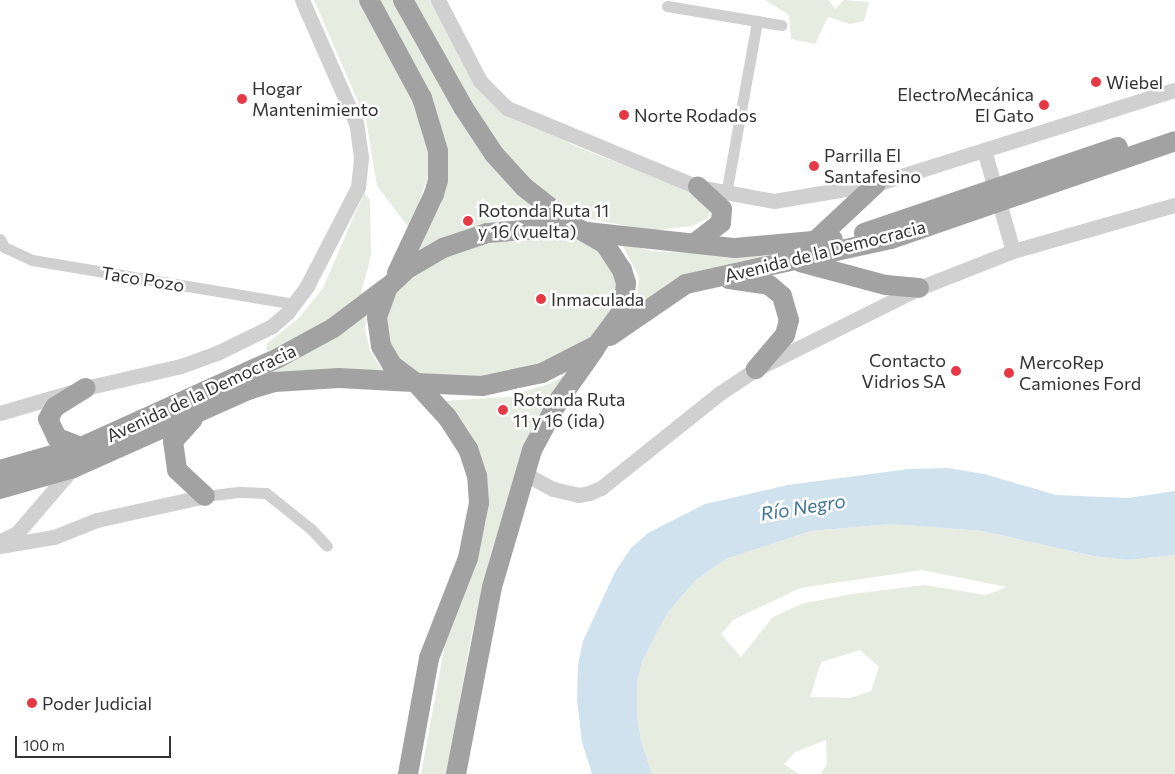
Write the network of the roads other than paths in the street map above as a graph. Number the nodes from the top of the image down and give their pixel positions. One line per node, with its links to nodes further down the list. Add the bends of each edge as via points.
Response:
1 (302, 0): 26 (street, via 356,123 361,157 358,188 314,274)
2 (368, 0): 24 (highway, via 422,98 436,137 439,163 438,180 425,218)
3 (403, 0): 17 (highway, via 462,107 494,154 524,188)
4 (438, 0): 13 (street, via 471,67 500,103 533,121)
5 (667, 6): 6 (street)
6 (757, 21): 7 (street); 14 (street)
7 (780, 25)
8 (1175, 90): 11 (street)
9 (1175, 128): 15 (highway, Avenida de la Democracia)
10 (1175, 141): 15 (highway, Avenida de la Democracia)
11 (984, 150): 12 (street); 15 (street)
12 (876, 184): 14 (street, via 774,201); 20 (highway)
13 (698, 187): 14 (street); 19 (highway, via 722,209 721,223)
14 (726, 194)
15 (997, 196): 20 (highway, Avenida de la Democracia, via 867,232); 21 (street); 22 (highway, Avenida de la Democracia, via 891,239)
16 (1175, 205): 21 (street)
17 (580, 229): 19 (highway, Avenida de la Democracia); 24 (highway, Avenida de la Democracia, via 530,227 470,238 418,261); 27 (highway, via 613,254 626,283 623,310)
18 (0, 240): 26 (street, Taco Pozo, via 4,247 32,260)
19 (695, 243): 20 (highway, Avenida de la Democracia, via 735,248)
20 (813, 243)
21 (1013, 250): 25 (street)
22 (796, 261): 23 (highway, Avenida de la Democracia); 25 (highway, via 886,285)
23 (707, 280): 27 (highway, Avenida de la Democracia, via 686,284); 28 (highway, via 737,278 769,285 782,296 789,320 785,335)
24 (390, 286): 29 (highway, via 377,317 378,338 392,365); 33 (highway, Avenida de la Democracia, via 333,328 297,349)
25 (919, 288): 28 (street)
26 (294, 304): 30 (street, via 272,326 217,353 181,366)
27 (599, 344): 29 (highway, Avenida de la Democracia, via 542,373 517,381 457,387); 36 (highway, via 548,419 532,450)
28 (756, 369): 36 (street, via 720,393 601,488 578,496 553,490)
29 (415, 382): 31 (highway, Avenida de la Democracia, via 339,378 284,381 248,390); 42 (highway, via 447,417 468,449 477,476 480,503 468,558 429,658)
30 (85, 388): 32 (street); 33 (highway, via 55,407 48,418 57,438)
31 (202, 410): 34 (highway, Avenida de la Democracia); 38 (highway, via 173,441 177,470)
32 (0, 413)
33 (81, 447): 35 (highway, Avenida de la Democracia)
34 (73, 468): 37 (highway, Avenida de la Democracia); 39 (street, Avenida de la Democracia, via 17,533)
35 (0, 470)
36 (525, 474): 43 (highway, via 492,587)
37 (0, 488)
38 (205, 496): 40 (street, via 97,520 54,537); 41 (street, via 266,493)
39 (0, 542)
40 (0, 546)
41 (327, 546)
42 (408, 774)
43 (456, 774)

